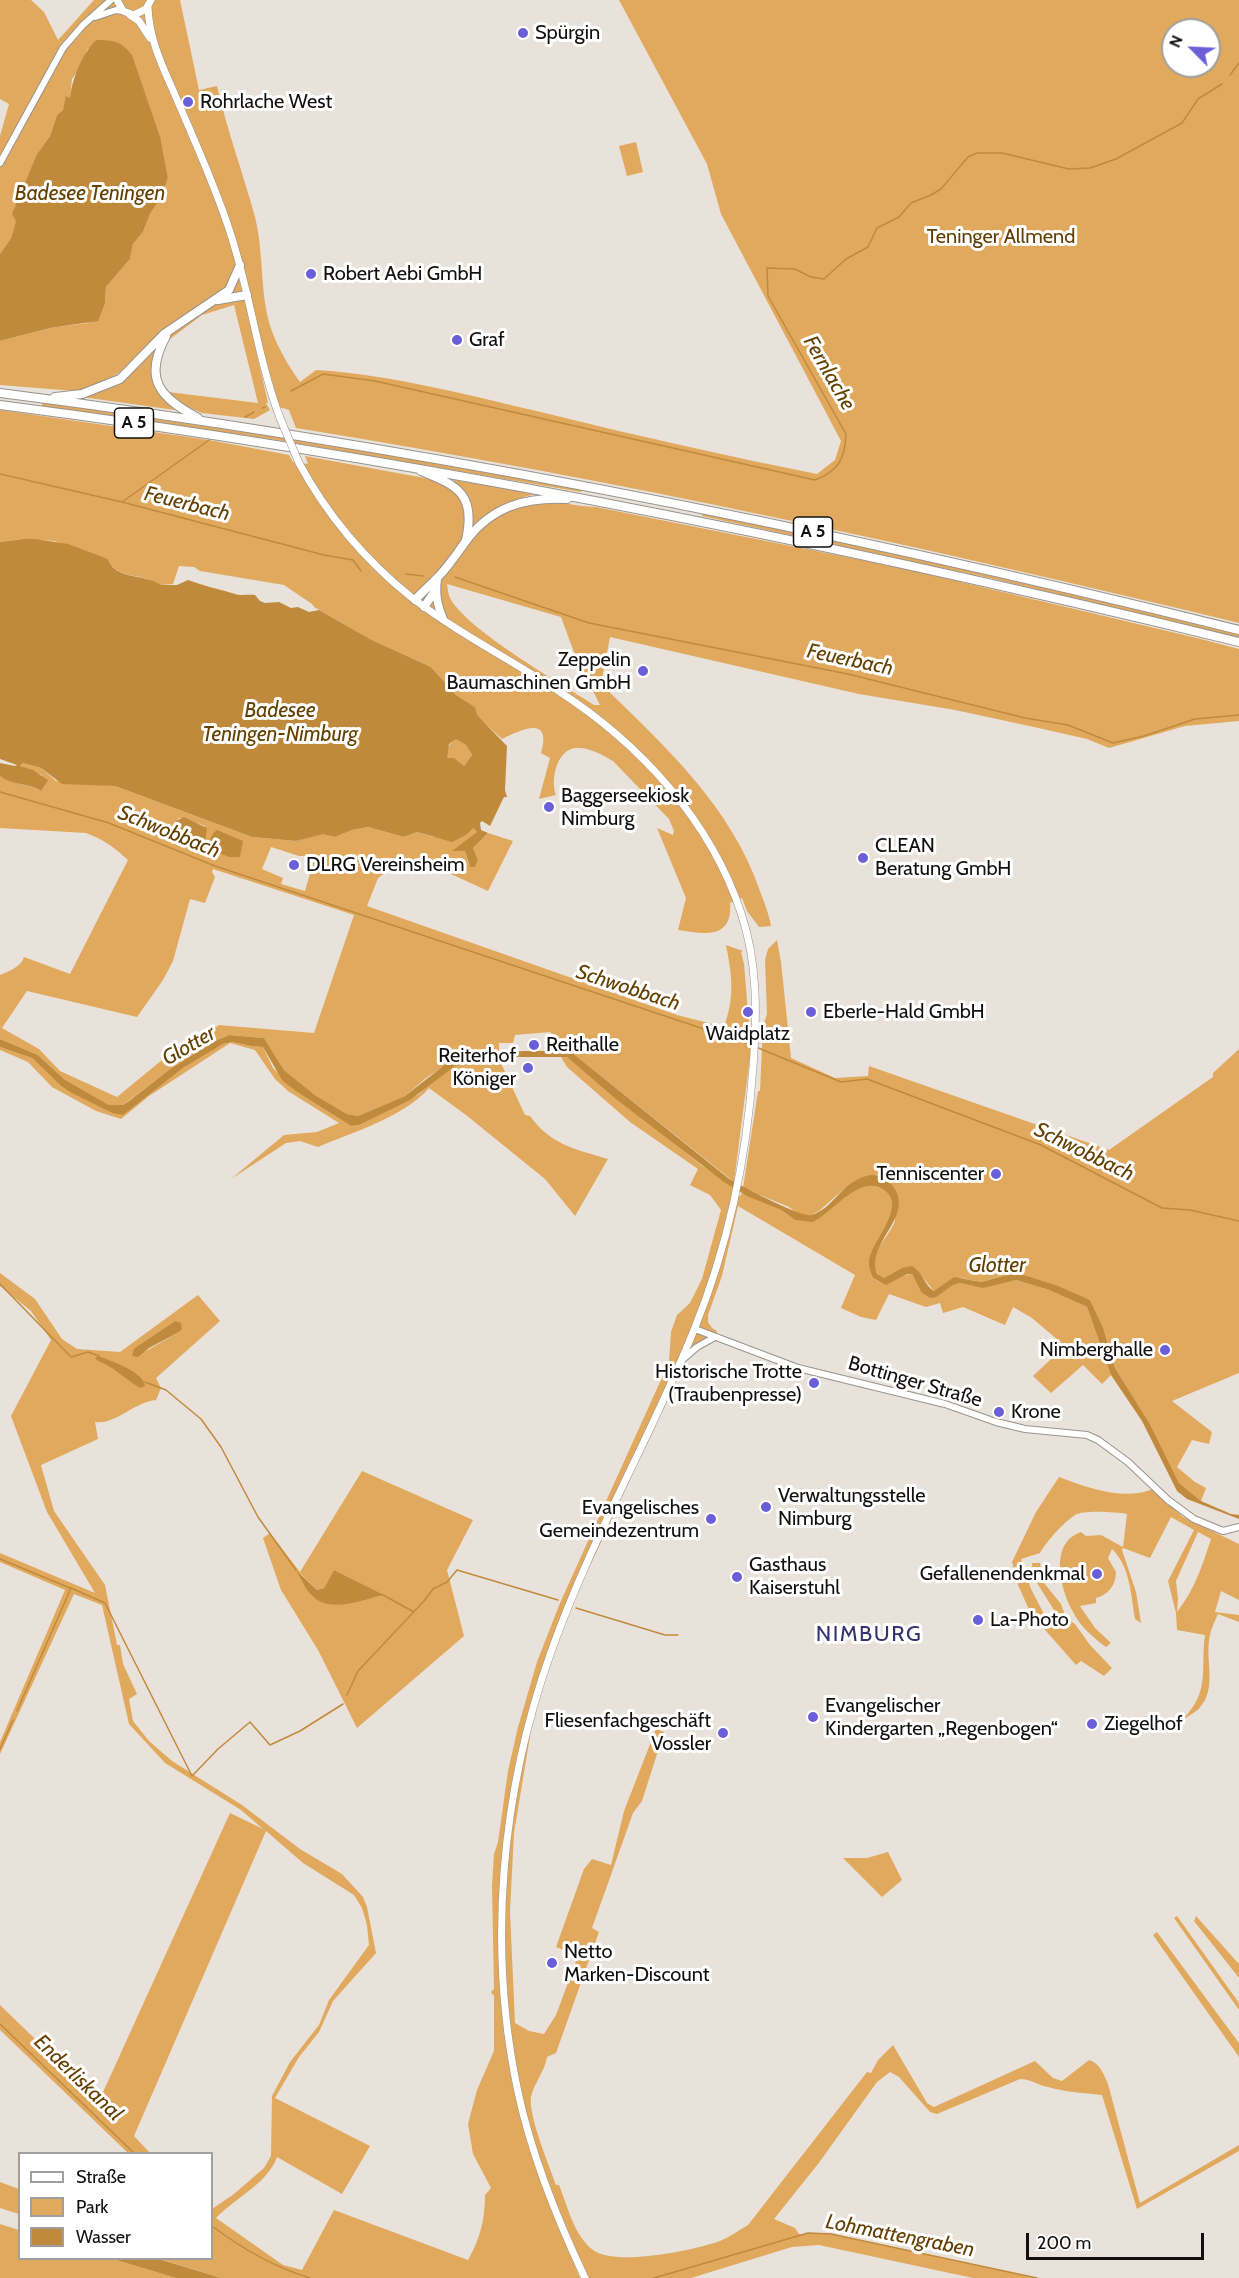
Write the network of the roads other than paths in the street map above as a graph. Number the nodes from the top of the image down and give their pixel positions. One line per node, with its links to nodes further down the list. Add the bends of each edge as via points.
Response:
1 (111, 0): 5 (street)
2 (117, 0): 4 (main road)
3 (150, 4): 4 (main road, via 140,14); 6 (main road)
4 (126, 12): 5 (street, via 116,10); 6 (main road, via 139,21)
5 (88, 20): 7 (street, via 63,48)
6 (153, 43): 8 (main road, via 212,182)
7 (0, 163)
8 (240, 265): 9 (highway); 10 (main road)
9 (229, 290): 10 (highway, via 241,289); 11 (highway)
10 (247, 295): 11 (highway); 22 (main road, bridge, via 265,371 299,463 344,532)
11 (217, 300): 12 (highway)
12 (172, 327): 14 (highway, A 5, via 120,379 82,394); 16 (highway, via 156,356 159,388 168,400)
13 (0, 393): 14 (highway, A 5)
14 (43, 398): 16 (highway, A 5)
15 (0, 405): 17 (highway, A 5)
16 (203, 421): 25 (highway, A 5, via 422,457 771,523)
17 (404, 465): 18 (highway, A 5); 19 (highway, via 450,483 462,494 470,511)
18 (604, 501): 19 (highway, A 5, via 522,501 493,515); 26 (highway, A 5, via 955,574)
19 (466, 540): 20 (highway)
20 (437, 579): 21 (highway); 22 (highway)
21 (435, 591): 23 (highway); 24 (highway)
22 (415, 600): 23 (main road)
23 (424, 607): 24 (main road)
24 (443, 620): 27 (main road, via 607,725 693,817 720,862 744,920 753,962 756,1040 749,1114 736,1193)
25 (1239, 630)
26 (1239, 642)
27 (695, 1329): 28 (street, Bottinger Straße); 29 (main road)
28 (715, 1337): 29 (street); 30 (street, Bottinger Straße, via 804,1369 945,1404 1004,1425 1087,1435 1128,1462 1167,1500 1194,1519 1223,1531)
29 (680, 1363): 31 (main road, via 596,1541 558,1633 523,1744 508,1837 502,1948 514,2066 534,2151)
30 (1238, 1527)
31 (585, 2278)

